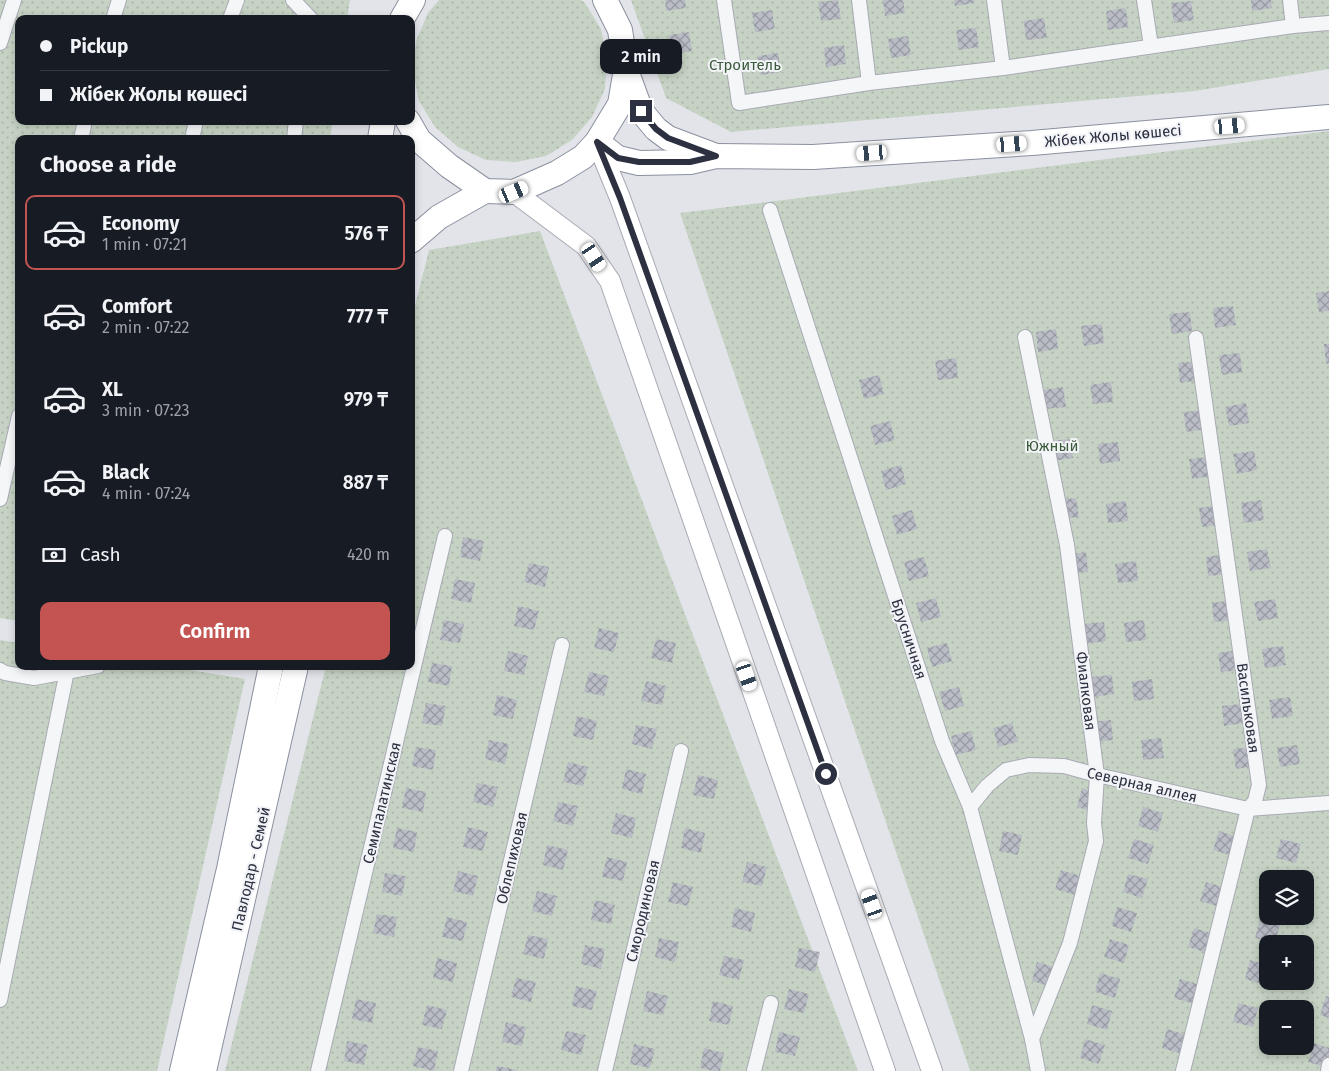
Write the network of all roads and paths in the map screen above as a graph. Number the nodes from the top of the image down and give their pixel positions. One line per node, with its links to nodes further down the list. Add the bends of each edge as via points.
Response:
1 (14, 0): 18 (street)
2 (119, 0): 12 (street)
3 (238, 0): 13 (street)
4 (293, 0): 14 (street)
5 (413, 0): 15 (highway)
6 (605, 0): 21 (highway, via 620,30)
7 (724, 0): 22 (street, via 739,103)
8 (859, 0): 22 (street)
9 (994, 0): 20 (street)
10 (1144, 0): 19 (street)
11 (1290, 0): 17 (street)
12 (115, 15)
13 (232, 15)
14 (307, 15)
15 (404, 15)
16 (1329, 23): 17 (street)
17 (1293, 26): 19 (street)
18 (0, 43)
19 (1150, 46): 20 (street)
20 (1003, 68): 22 (street)
21 (626, 69): 25 (highway, via 620,104); 26 (highway, Жібек Жолы көшесі, via 641,111 656,129 668,138)
22 (869, 84)
23 (1329, 117): 26 (highway, Жібек Жолы көшесі, via 1032,143 813,157)
24 (410, 125): 27 (highway, via 418,140)
25 (597, 142): 26 (highway, Жібек Жолы көшесі, via 618,158 639,162 690,162); 28 (highway, via 583,157 557,173); 60 (main road, via 620,198)
26 (716, 156)
27 (485, 191): 28 (highway); 30 (highway, via 438,217)
28 (514, 192): 59 (main road, via 586,246 610,281)
29 (770, 210): 47 (street, Брусничная, via 942,741)
30 (415, 238)
31 (1026, 337): 45 (street, Фиалковая, via 1067,545)
32 (1196, 338): 48 (street, Васильковая, via 1259,785 1255,801)
33 (15, 433): 34 (street)
34 (0, 499)
35 (445, 536): 37 (street, Семипалатинская)
36 (562, 645): 56 (street, Облепиховая)
37 (415, 662)
38 (0, 670): 39 (street, via 34,678)
39 (63, 670)
40 (67, 670): 49 (street)
41 (270, 670): 53 (highway, Павлодар - Семей, via 229,869)
42 (295, 670): 54 (highway, Павлодар - Семей)
43 (413, 670): 55 (street, Семипалатинская)
44 (681, 751): 57 (street, Смородиновая)
45 (1097, 775): 47 (street, Северная аллея, via 1064,766 1029,765 1006,770); 48 (street, Северная аллея); 51 (street, Фиалковая, via 1096,841 1070,943)
46 (1329, 803): 48 (street, Северная аллея)
47 (970, 807): 51 (street, Брусничная)
48 (1248, 809): 62 (street, Васильковая)
49 (0, 1000)
50 (771, 1004): 58 (street)
51 (1032, 1039): 61 (street, Брусничная)
52 (1329, 1065): 63 (street)
53 (182, 1071)
54 (204, 1071)
55 (318, 1071)
56 (461, 1071)
57 (605, 1071)
58 (754, 1071)
59 (885, 1071)
60 (932, 1071)
61 (1038, 1071)
62 (1183, 1071)
63 (1328, 1071)

